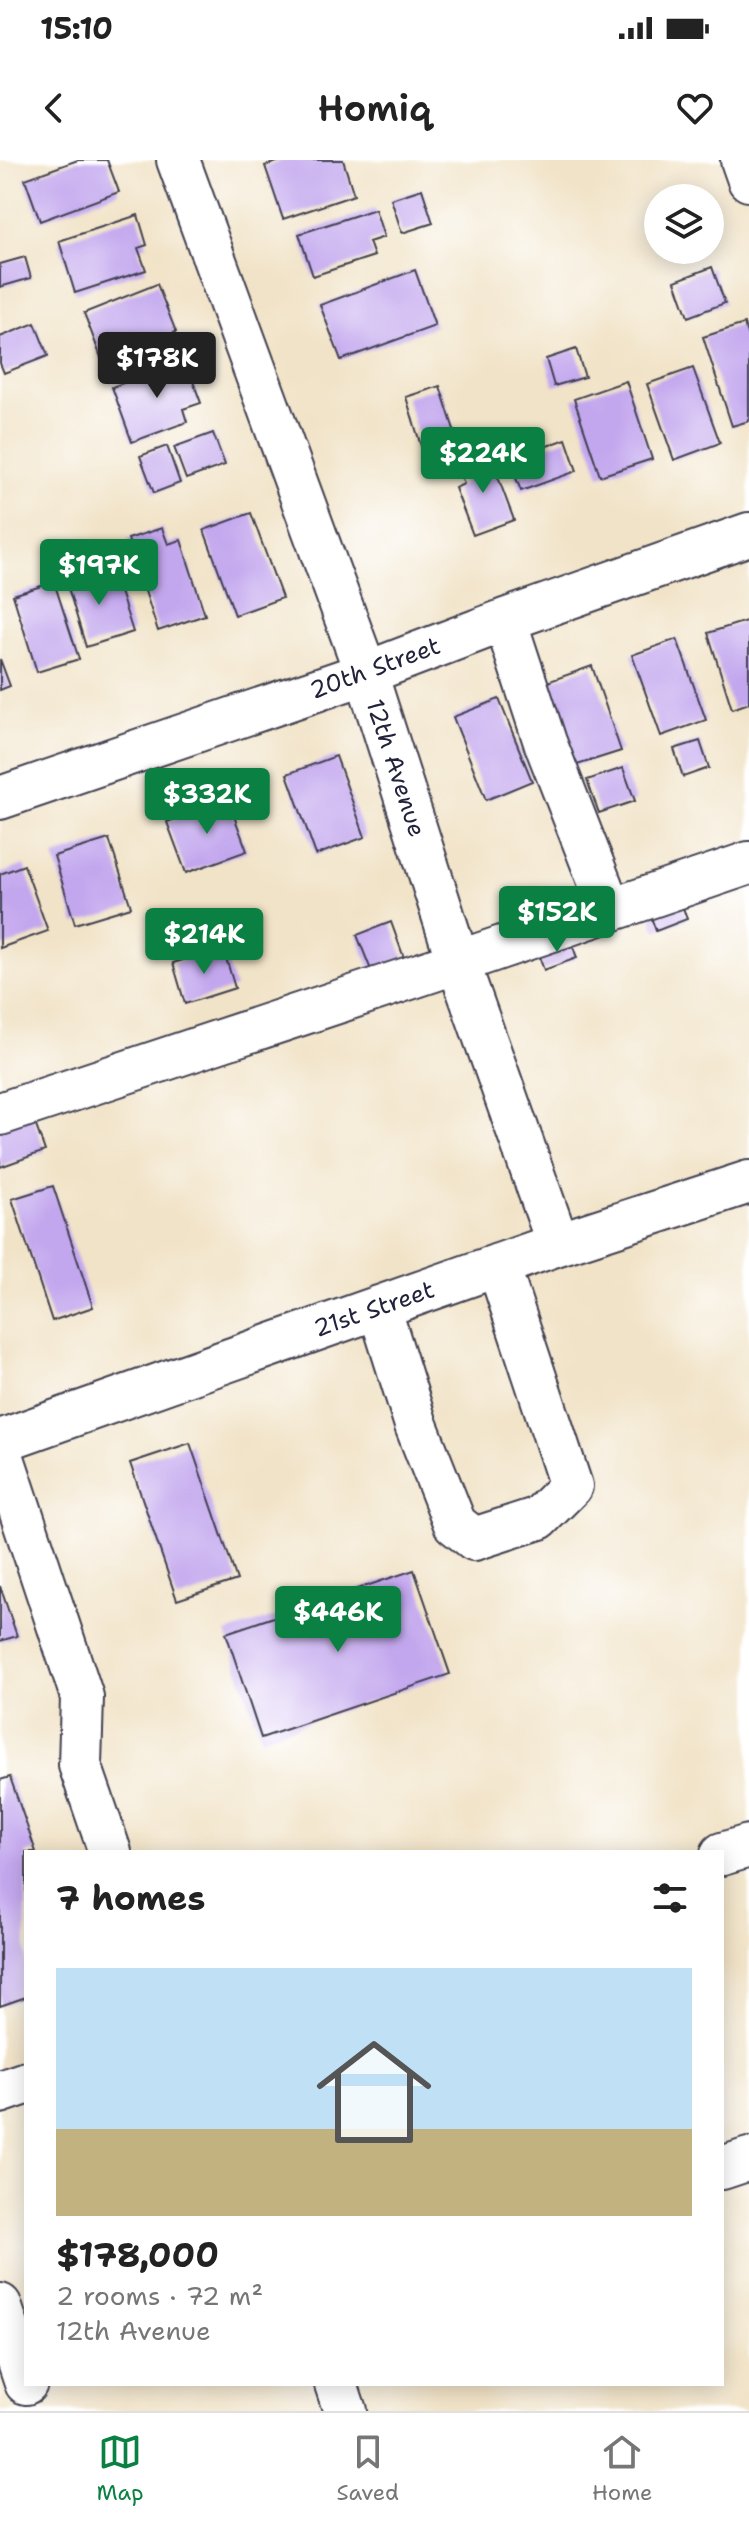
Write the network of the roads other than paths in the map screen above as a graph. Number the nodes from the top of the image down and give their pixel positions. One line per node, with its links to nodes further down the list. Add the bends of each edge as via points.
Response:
1 (178, 160): 6 (street, 12th Avenue)
2 (742, 160): 3 (street)
3 (749, 180)
4 (749, 534): 5 (street, 20th Street)
5 (505, 620): 6 (street, 20th Street); 9 (street, via 545,742)
6 (366, 673): 7 (street, 20th Street); 10 (street, 12th Avenue)
7 (0, 798)
8 (749, 863): 9 (street)
9 (610, 909): 10 (street)
10 (458, 962): 11 (street); 13 (street, 12th Avenue)
11 (0, 1114)
12 (749, 1182): 13 (street, 21st Street)
13 (558, 1244): 14 (street, 21st Street)
14 (498, 1265): 15 (street, 21st Street); 15 (street, via 571,1486 539,1518 474,1539 455,1524 416,1425)
15 (379, 1307): 16 (street, 21st Street)
16 (0, 1441)
17 (0, 1449): 19 (street, via 82,1697 80,1765)
18 (749, 1846): 20 (street)
19 (109, 1850)
20 (724, 1853)
21 (24, 2084): 22 (street)
22 (0, 2092)
23 (749, 2159): 24 (street)
24 (724, 2167)
25 (0, 2305): 26 (street)
26 (17, 2366)
27 (25, 2386): 29 (street)
28 (337, 2386): 30 (street)
29 (35, 2411)
30 (345, 2411)

